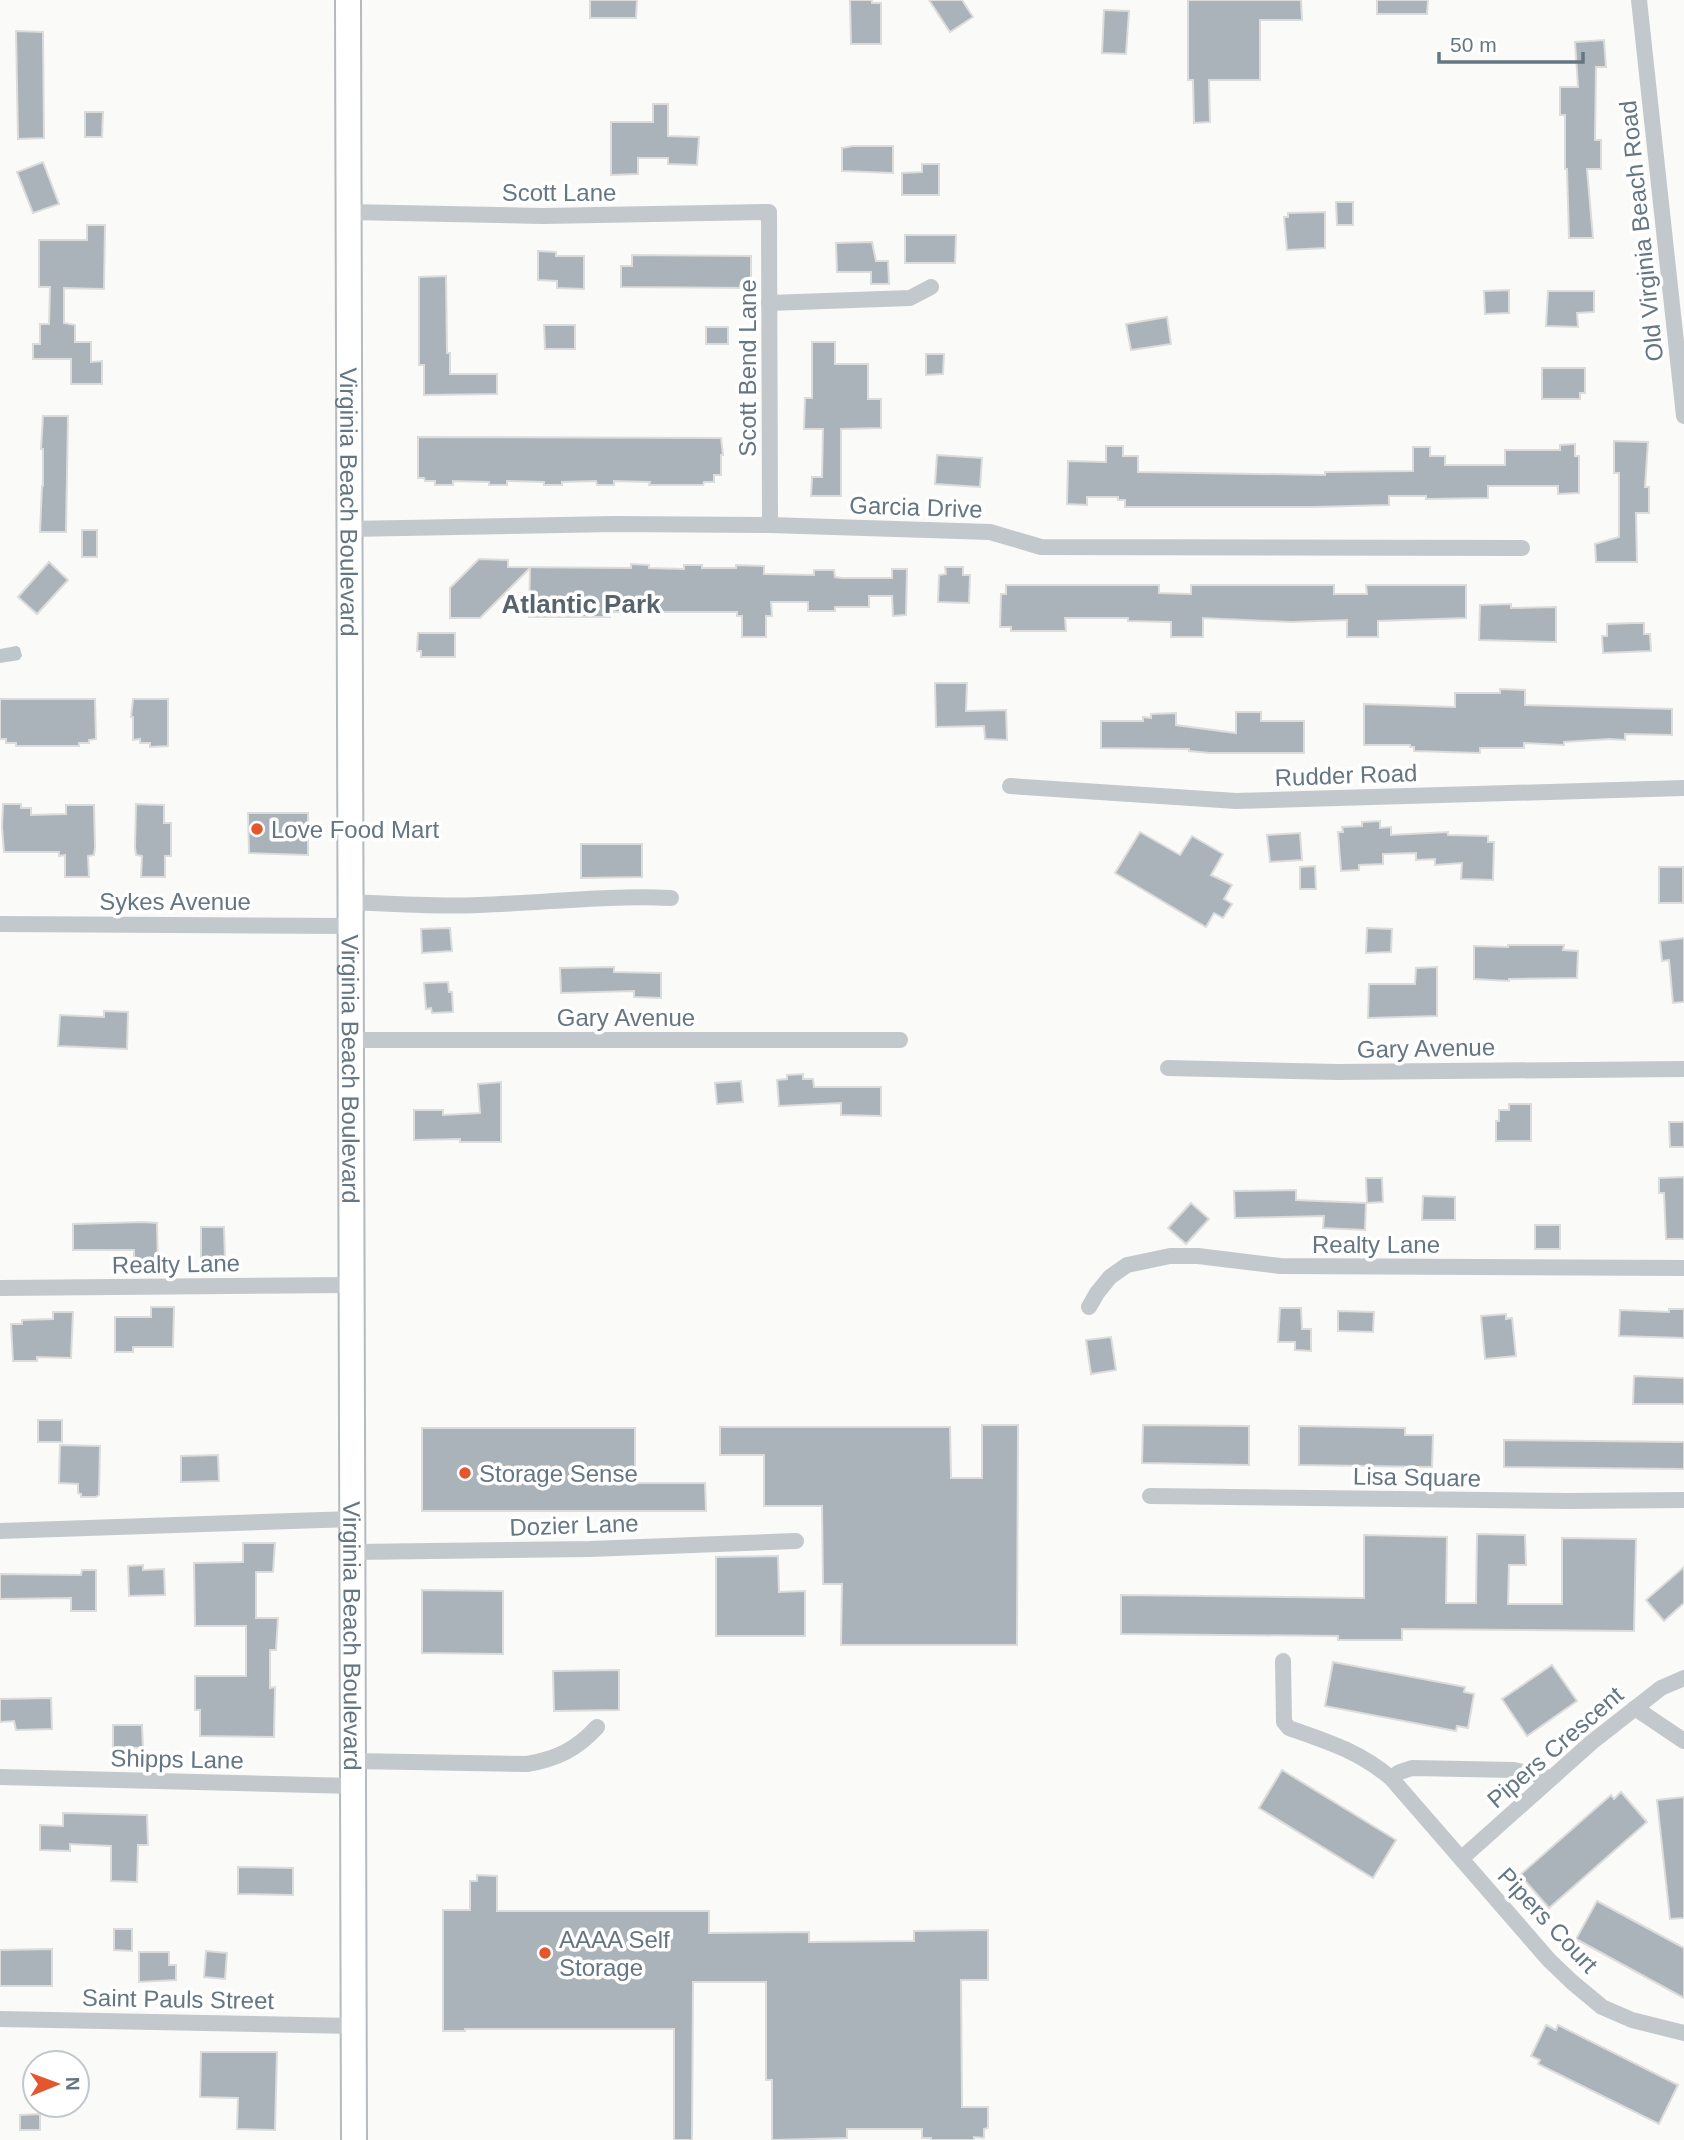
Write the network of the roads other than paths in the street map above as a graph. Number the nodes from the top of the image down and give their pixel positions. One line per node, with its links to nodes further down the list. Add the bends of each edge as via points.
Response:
1 (348, 0): 3 (main road, Virginia Beach Boulevard)
2 (1639, 0): 7 (street, Old Virginia Beach Road)
3 (349, 212): 4 (street, Scott Lane, via 542,216); 9 (main road, Virginia Beach Boulevard)
4 (769, 212): 6 (street, Scott Bend Lane)
5 (931, 288): 6 (street, via 910,298)
6 (769, 303): 8 (street, Scott Bend Lane)
7 (1684, 416)
8 (770, 525): 9 (street, Garcia Drive); 10 (street, Garcia Drive, via 990,532 1041,547)
9 (349, 529): 14 (main road, Virginia Beach Boulevard)
10 (1522, 548)
11 (1010, 786): 12 (street, Rudder Road, via 1236,801)
12 (1684, 788)
13 (671, 898): 14 (street, Sykes Avenue, via 415,906)
14 (351, 914): 15 (street, Sykes Avenue); 16 (main road, Virginia Beach Boulevard)
15 (0, 924)
16 (351, 1040): 17 (street, Gary Avenue); 21 (main road, Virginia Beach Boulevard)
17 (900, 1040)
18 (1168, 1068): 19 (street, Gary Avenue, via 1338,1072)
19 (1684, 1069)
20 (1684, 1268): 23 (street, Realty Lane, via 1280,1266 1170,1256 1127,1265 1110,1277)
21 (353, 1285): 22 (street, Realty Lane); 26 (main road, Virginia Beach Boulevard)
22 (0, 1288)
23 (1090, 1307)
24 (1150, 1496): 25 (street, Lisa Square)
25 (1684, 1500)
26 (353, 1519): 27 (street); 29 (main road, Virginia Beach Boulevard)
27 (0, 1531)
28 (796, 1541): 29 (street, Dozier Lane)
29 (353, 1552): 35 (main road, Virginia Beach Boulevard)
30 (1283, 1661): 37 (street, Pipers Court, via 1284,1723 1348,1749)
31 (1684, 1678): 32 (street, Pipers Crescent)
32 (1634, 1708): 34 (street); 38 (street, Pipers Crescent)
33 (597, 1727): 35 (street, via 566,1753 527,1764)
34 (1684, 1741)
35 (353, 1760): 39 (main road, Virginia Beach Boulevard)
36 (0, 1777): 39 (street, Shipps Lane)
37 (1391, 1778): 38 (street, via 1412,1768 1514,1770); 40 (street, Pipers Court)
38 (1551, 1778): 40 (street, Pipers Crescent)
39 (353, 1786): 42 (main road, Virginia Beach Boulevard)
40 (1462, 1858): 43 (street, Pipers Court, via 1549,1960 1602,2007)
41 (0, 2019): 42 (street, Saint Pauls Street)
42 (354, 2026): 44 (main road, Virginia Beach Boulevard)
43 (1684, 2033)
44 (354, 2140)

